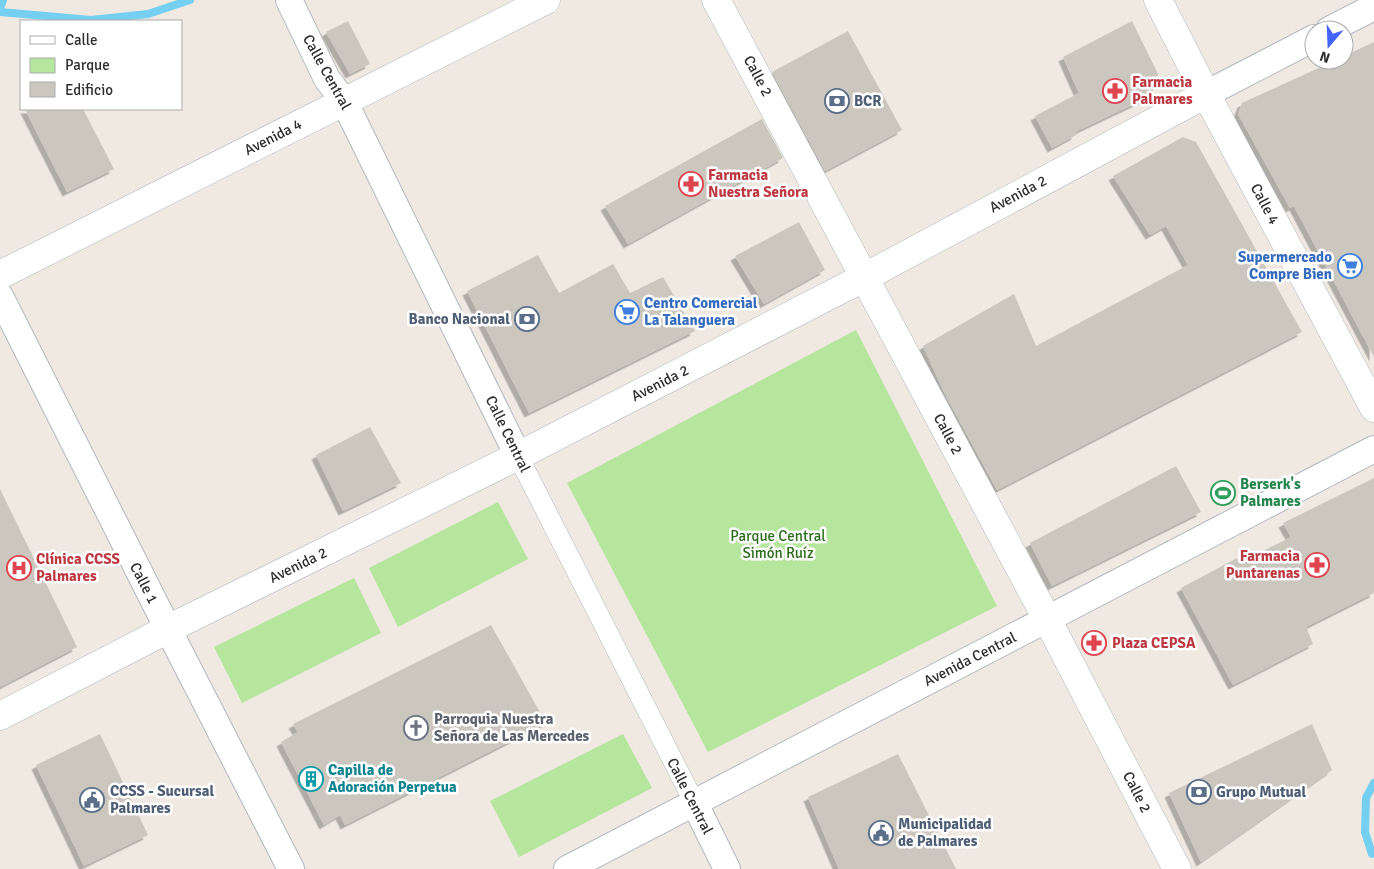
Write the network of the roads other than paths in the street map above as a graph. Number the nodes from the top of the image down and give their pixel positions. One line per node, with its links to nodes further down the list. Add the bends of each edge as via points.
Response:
1 (288, 0): 9 (street, Calle Central, via 327,79)
2 (546, 0): 9 (main road, Avenida 4)
3 (716, 0): 11 (main road, Calle 2)
4 (1158, 0): 8 (main road, Calle 4)
5 (1374, 7): 6 (street)
6 (1349, 20)
7 (1304, 43): 8 (street, Avenida 2)
8 (1206, 94): 11 (main road, Avenida 2); 13 (main road, Calle 4)
9 (344, 101): 10 (main road, Avenida 4); 15 (street, Calle Central)
10 (0, 275)
11 (864, 278): 15 (main road, Avenida 2); 16 (main road, Calle 2)
12 (0, 296): 17 (street, Calle 1)
13 (1374, 408)
14 (1374, 449): 16 (street, Avenida Central)
15 (518, 456): 17 (main road, Avenida 2); 19 (street, Calle Central)
16 (1047, 620): 19 (street, Avenida Central); 23 (main road, Calle 2)
17 (168, 629): 18 (main road, Avenida 2); 20 (street, Calle 1)
18 (0, 716)
19 (694, 802): 21 (street, Avenida Central); 22 (street, Calle Central)
20 (291, 869)
21 (567, 869)
22 (727, 869)
23 (1177, 869)

